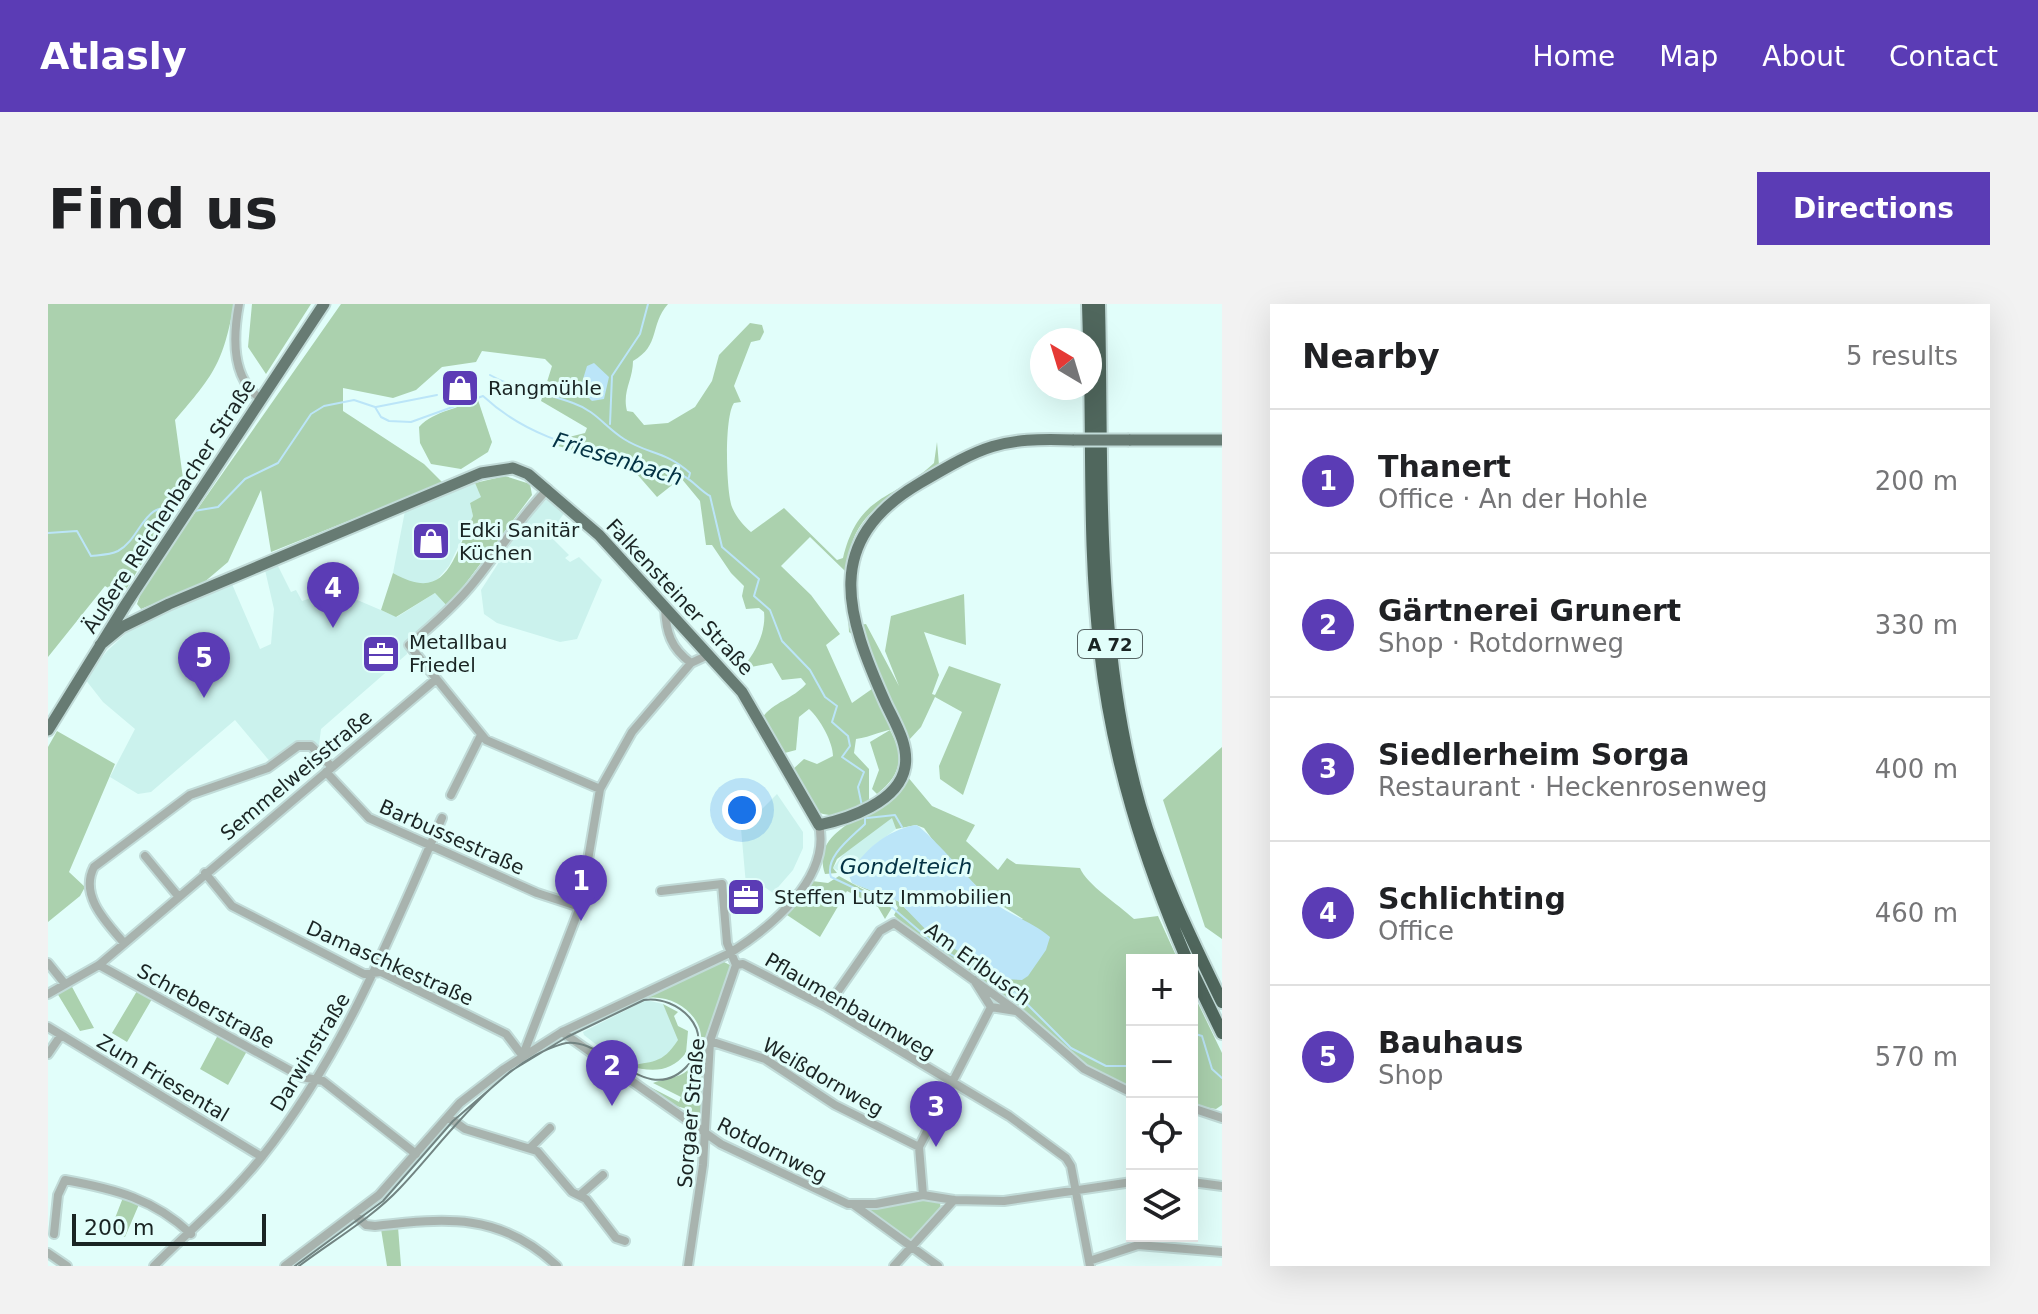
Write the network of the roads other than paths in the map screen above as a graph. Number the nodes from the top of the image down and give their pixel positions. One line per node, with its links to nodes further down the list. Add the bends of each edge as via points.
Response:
1 (239, 304): 6 (street, via 236,355 246,385)
2 (324, 304): 6 (main road, Äußere Reichenbacher Straße)
3 (1088, 304): 5 (highway)
4 (1099, 304): 42 (highway, A 72, via 1107,592 1121,718 1156,855)
5 (1089, 328)
6 (261, 399): 11 (main road, Äußere Reichenbacher Straße)
7 (1091, 400): 33 (highway, A 72, via 1099,648 1110,722 1147,862)
8 (1222, 440): 24 (main road, bridge, via 1008,441 968,454 891,501 873,518 856,543 856,627 906,753 899,782 873,804)
9 (548, 489): 10 (main road, Falkensteiner Straße); 12 (main road, Falkensteiner Straße, via 513,468 481,473); 17 (street, via 474,583 409,645)
10 (665, 607): 15 (main road, Falkensteiner Straße); 16 (street, via 669,637)
11 (123, 608): 12 (main road); 13 (main road); 14 (main road, Äußere Reichenbacher Straße)
12 (150, 613): 13 (main road, Falkensteiner Straße)
13 (135, 620): 14 (main road, Falkensteiner Straße)
14 (100, 645): 18 (main road, Äußere Reichenbacher Straße)
15 (706, 656): 16 (street); 24 (main road, Falkensteiner Straße, via 742,692)
16 (691, 663): 21 (street, via 632,732)
17 (435, 680): 19 (street); 20 (street, Semmelweisstraße)
18 (48, 730)
19 (481, 735): 21 (street); 22 (street)
20 (329, 769): 25 (street, Barbussestraße, via 364,814); 27 (street, Semmelweisstraße); 31 (street, Barbussestraße, via 315,748 303,745 268,768 190,795 94,867 94,906)
21 (600, 789): 30 (street)
22 (451, 795)
23 (442, 818): 25 (street, Darwinstraße)
24 (819, 825): 32 (street, via 819,855 806,882)
25 (430, 845): 30 (street, Barbussestraße); 37 (street, Darwinstraße)
26 (145, 856): 29 (street)
27 (205, 873): 29 (street, Semmelweisstraße); 37 (street, Damaschkestraße, via 232,906)
28 (661, 891): 32 (street, Pflaumenbaumweg, via 722,884)
29 (178, 896): 31 (street, Semmelweisstraße)
30 (580, 907): 46 (street)
31 (124, 943): 35 (street, Semmelweisstraße)
32 (730, 953): 36 (street, Pflaumenbaumweg); 48 (street)
33 (1185, 954)
34 (48, 963): 39 (street)
35 (99, 965): 39 (street, Semmelweisstraße); 55 (street, Schreberstraße)
36 (736, 965): 43 (street, Pflaumenbaumweg); 52 (street, Sorgaer Straße)
37 (372, 974): 54 (street, Damaschkestraße, via 381,972 506,1034); 55 (street, Darwinstraße)
38 (973, 978): 43 (street, Am Erlbusch, via 894,923 880,931); 44 (street); 45 (street, Am Erlbusch)
39 (65, 984): 41 (street, Semmelweisstraße)
40 (1198, 984): 49 (highway)
41 (48, 994)
42 (1222, 1002)
43 (827, 1007): 56 (street, Pflaumenbaumweg)
44 (991, 1007): 45 (street); 56 (street)
45 (1018, 1012): 57 (street, Am Erlbusch, via 1084,1069)
46 (535, 1025): 51 (street); 54 (street)
47 (48, 1027): 50 (street, Zum Friesental)
48 (562, 1032): 51 (street); 62 (street, Rotdornweg)
49 (1222, 1033)
50 (61, 1035): 53 (street); 66 (street, Zum Friesental)
51 (548, 1041): 54 (street)
52 (710, 1041): 62 (street, Sorgaer Straße); 63 (street, Weißdornweg, via 765,1059 835,1105)
53 (48, 1054)
54 (523, 1056): 59 (street)
55 (315, 1080): 65 (street, Schreberstraße, via 337,1091); 66 (street, Darwinstraße)
56 (952, 1083): 63 (street); 71 (street, Pflaumenbaumweg, via 1066,1158)
57 (1126, 1090)
58 (1198, 1110): 60 (street)
59 (448, 1117): 64 (street, via 465,1129); 65 (street)
60 (1222, 1118)
61 (550, 1128): 64 (street)
62 (703, 1133): 75 (street, Rotdornweg); 88 (street, Sorgaer Straße)
63 (919, 1147): 73 (street)
64 (530, 1148): 72 (street)
65 (416, 1154): 76 (street)
66 (262, 1157): 78 (street, Darwinstraße)
67 (603, 1175): 72 (street)
68 (1126, 1183): 71 (street, Rotdornweg)
69 (1198, 1183): 70 (street)
70 (1222, 1186)
71 (1075, 1188): 74 (street, Rotdornweg, via 1004,1201); 83 (street, Pflaumenbaumweg)
72 (580, 1195): 79 (street, via 616,1238)
73 (923, 1195): 74 (street, Rotdornweg); 75 (street, Rotdornweg)
74 (954, 1200): 80 (street)
75 (854, 1205): 80 (street, Rotdornweg)
76 (355, 1215): 86 (street); 87 (street, via 375,1226 470,1221 511,1234)
77 (54, 1234): 78 (street, via 65,1180 138,1197 168,1213)
78 (191, 1234): 85 (street, Darwinstraße)
79 (625, 1241)
80 (913, 1245): 89 (street); 90 (street, Rotdornweg)
81 (1222, 1252): 83 (street, via 1138,1245)
82 (48, 1253): 84 (street)
83 (1089, 1263)
84 (67, 1266)
85 (154, 1266)
86 (285, 1266)
87 (557, 1266)
88 (688, 1266)
89 (894, 1266)
90 (938, 1266)

